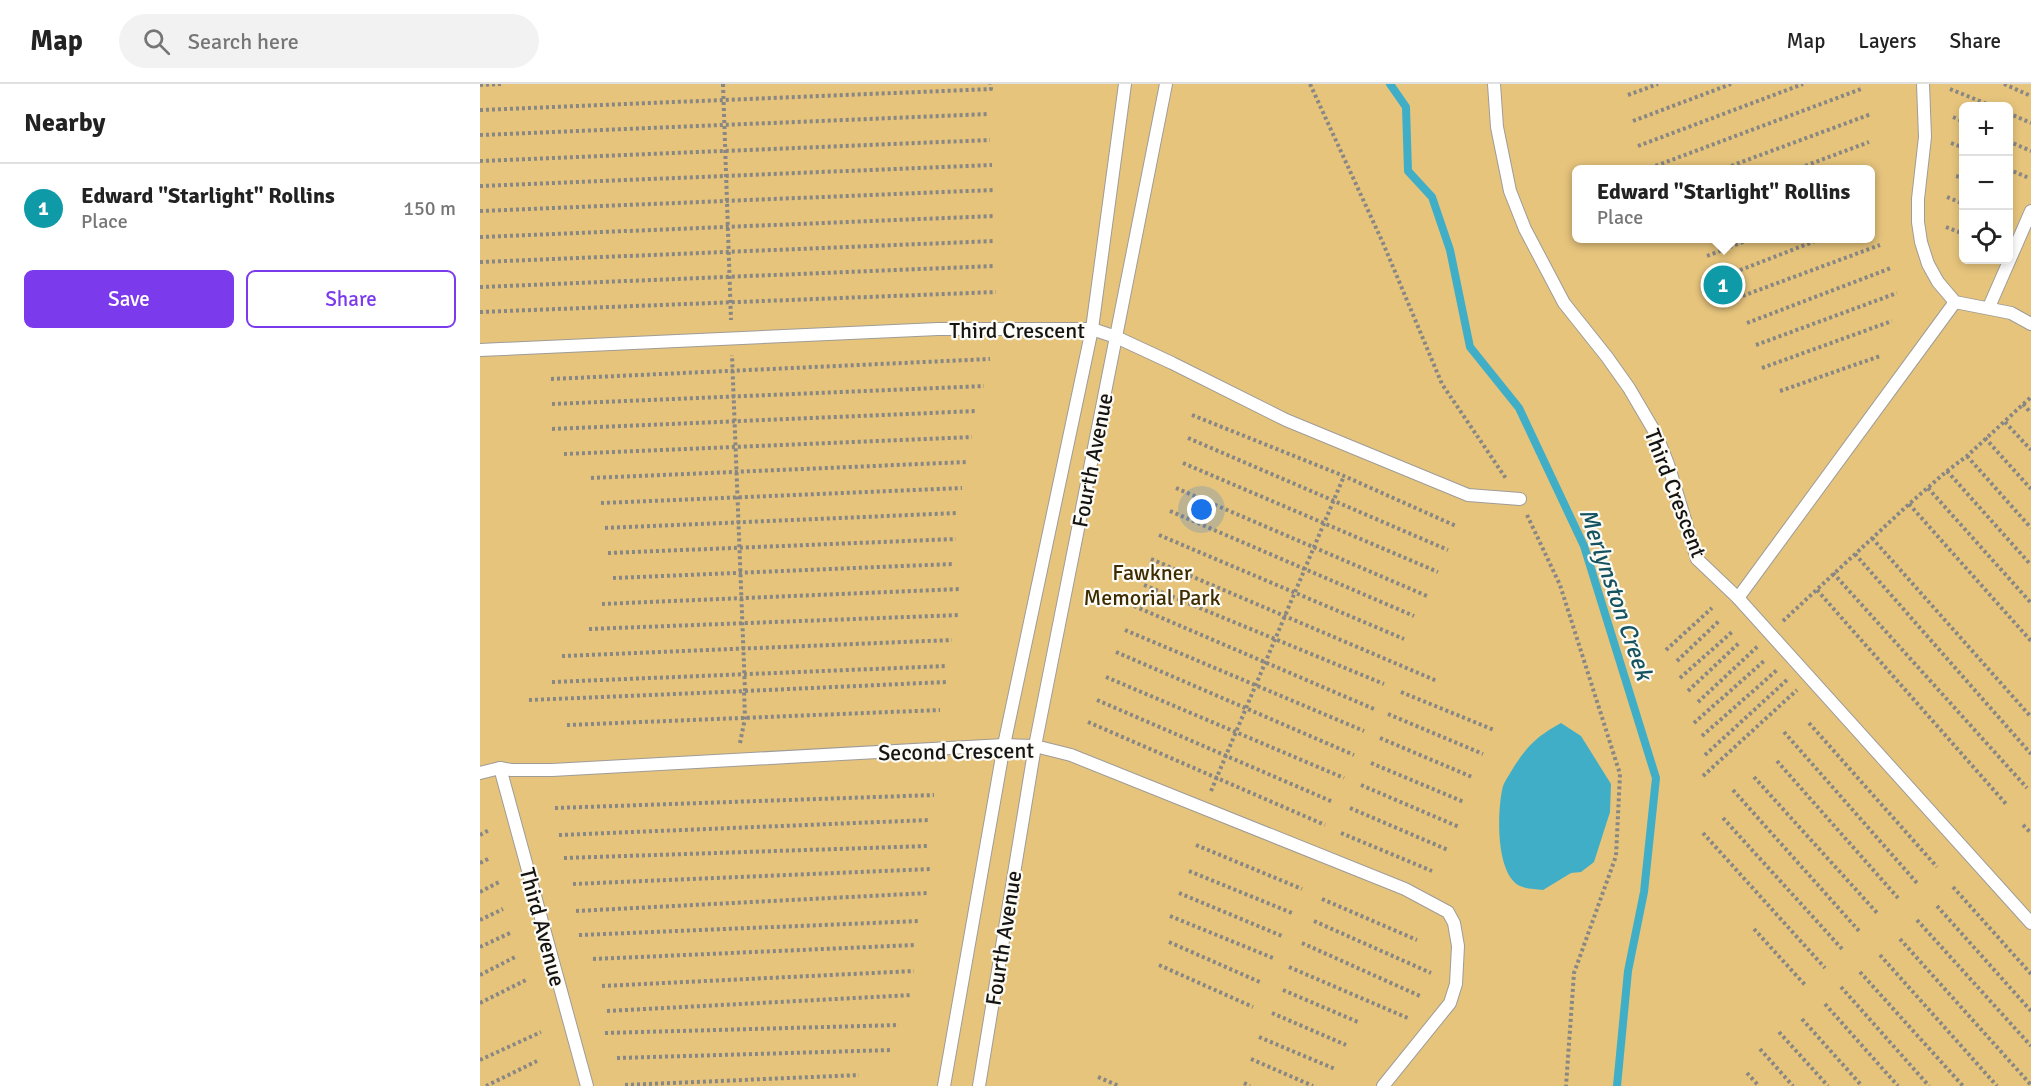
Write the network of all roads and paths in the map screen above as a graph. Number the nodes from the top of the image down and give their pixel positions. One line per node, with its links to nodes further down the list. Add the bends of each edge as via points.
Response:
1 (501, 84): 13 (path)
2 (723, 84): 18 (path)
3 (990, 84): 18 (path, via 991,89)
4 (1125, 84): 82 (lane, Fourth Avenue)
5 (1166, 84): 83 (lane, Fourth Avenue)
6 (1310, 84): 122 (path, via 1442,384)
7 (1494, 84): 155 (lane, Third Crescent, via 1502,158 1525,229 1564,303 1613,364 1656,434 1697,559)
8 (1658, 84): 16 (path)
9 (1731, 84): 26 (path)
10 (1803, 84): 34 (path)
11 (1923, 84): 76 (lane, via 1925,136 1918,199 1921,242 1938,282)
12 (2004, 84): 17 (path)
13 (480, 85)
14 (1861, 89): 40 (path)
15 (1950, 89): 19 (path)
16 (1628, 95)
17 (2031, 96)
18 (724, 100): 20 (path); 28 (path)
19 (1982, 102)
20 (480, 110)
21 (989, 114): 28 (path)
22 (1871, 114): 41 (path)
23 (2013, 115): 27 (path)
24 (1953, 117): 25 (path)
25 (1959, 120)
26 (1633, 121)
27 (2031, 123)
28 (725, 125): 29 (path); 36 (path)
29 (480, 135)
30 (990, 140): 36 (path)
31 (1869, 141): 42 (path)
32 (1951, 143): 35 (path)
33 (2013, 143): 37 (path)
34 (1638, 146)
35 (1959, 146)
36 (726, 151): 38 (path); 44 (path)
37 (2031, 151)
38 (480, 161)
39 (992, 165): 44 (path)
40 (1658, 165)
41 (1733, 165)
42 (1807, 165)
43 (2013, 170): 47 (path)
44 (726, 175): 48 (path); 51 (path)
45 (1956, 176): 46 (path)
46 (1959, 177)
47 (2029, 178)
48 (480, 186)
49 (993, 190): 51 (path)
50 (1947, 197): 52 (path)
51 (727, 201): 54 (path); 56 (path)
52 (1959, 202)
53 (2031, 211): 77 (lane)
54 (480, 212)
55 (994, 216): 56 (path)
56 (728, 227): 59 (path); 64 (path)
57 (1947, 227): 58 (path)
58 (1959, 232)
59 (480, 237)
60 (994, 241): 64 (path)
61 (1740, 243): 65 (path)
62 (1810, 243): 70 (path)
63 (1880, 245): 74 (path)
64 (729, 252): 66 (path); 69 (path)
65 (1707, 256)
66 (480, 262)
67 (994, 266): 69 (path)
68 (1891, 268): 80 (path)
69 (729, 277): 71 (path); 75 (path)
70 (1712, 281)
71 (480, 287)
72 (996, 292): 75 (path)
73 (1897, 293): 85 (path)
74 (1737, 298)
75 (730, 302): 78 (path); 84 (path)
76 (1955, 302): 77 (lane); 155 (lane)
77 (1989, 307): 81 (lane)
78 (480, 312)
79 (1892, 321): 89 (path)
80 (1747, 323)
81 (2031, 324)
82 (1092, 329): 83 (lane, Third Crescent); 84 (lane, Third Crescent, via 938,329); 215 (lane, Fourth Avenue)
83 (1116, 337): 122 (lane, Third Crescent, via 1286,420 1468,495); 216 (lane, Fourth Avenue)
84 (731, 338): 86 (lane, Third Crescent); 90 (path)
85 (1756, 345)
86 (480, 350)
87 (1880, 356): 93 (path)
88 (990, 359): 90 (path)
89 (1762, 368)
90 (733, 371): 91 (path); 94 (path)
91 (551, 379)
92 (984, 386): 94 (path)
93 (1780, 390)
94 (734, 396): 96 (path); 101 (path)
95 (2031, 397): 97 (path)
96 (552, 404)
97 (2024, 404): 99 (path); 102 (path)
98 (977, 411): 101 (path)
99 (2031, 413)
100 (1192, 415): 115 (path)
101 (735, 422): 103 (path); 107 (path)
102 (2006, 422): 106 (path); 108 (path)
103 (552, 429)
104 (972, 437): 107 (path)
105 (1188, 438): 123 (path)
106 (1985, 438): 110 (path); 120 (path)
107 (736, 447): 109 (path); 114 (path)
108 (2031, 450)
109 (564, 454)
110 (1967, 456): 113 (path); 132 (path)
111 (967, 462): 114 (path)
112 (1183, 463): 129 (path)
113 (1947, 471): 119 (path); 143 (path)
114 (737, 472): 116 (path); 121 (path)
115 (1344, 476): 123 (path); 130 (path)
116 (591, 478)
117 (962, 488): 121 (path)
118 (1176, 488): 136 (path)
119 (1928, 488): 125 (path); 156 (path)
120 (2031, 489)
121 (738, 497): 124 (path); 128 (path)
122 (1520, 499): 353 (path, via 1560,585 1620,774 1616,856 1574,973)
123 (1334, 501): 129 (path); 138 (path)
124 (601, 503)
125 (1909, 504): 134 (path); 172 (path)
126 (1170, 511): 144 (path)
127 (957, 513): 128 (path)
128 (739, 522): 131 (path); 137 (path)
129 (1324, 524): 136 (path); 145 (path)
130 (1456, 526)
131 (605, 528)
132 (2031, 528)
133 (1159, 535): 152 (path)
134 (1872, 538): 140 (path); 203 (path)
135 (956, 539): 137 (path)
136 (1314, 547): 144 (path); 153 (path)
137 (740, 548): 139 (path); 146 (path)
138 (1448, 550)
139 (608, 553)
140 (1855, 554): 147 (path); 218 (path)
141 (1151, 559): 161 (path)
142 (952, 564): 146 (path)
143 (2031, 565)
144 (1305, 569): 152 (path); 162 (path)
145 (1438, 572)
146 (741, 573): 148 (path); 154 (path)
147 (1833, 573): 151 (path); 233 (path)
148 (613, 578)
149 (1144, 585): 169 (path)
150 (961, 590): 154 (path)
151 (1817, 590): 168 (path); 238 (path)
152 (1295, 591): 161 (path); 170 (path)
153 (1427, 596)
154 (742, 598): 157 (path); 164 (path)
155 (1738, 598): 168 (lane, Third Crescent)
156 (2031, 603)
157 (602, 604)
158 (1134, 606): 180 (path)
159 (1712, 608): 175 (path)
160 (960, 615): 164 (path)
161 (1286, 615): 169 (path); 187 (path)
162 (1414, 616)
163 (1720, 621): 178 (path)
164 (743, 623): 165 (path); 174 (path)
165 (589, 629)
166 (1125, 630): 192 (path)
167 (1732, 631): 185 (path)
168 (1770, 633): 198 (path); 283 (lane, Third Crescent)
169 (1275, 639): 180 (path); 191 (path)
170 (1404, 639)
171 (952, 640): 174 (path)
172 (2031, 641)
173 (1740, 642): 194 (path)
174 (743, 648): 177 (path); 183 (path)
175 (1666, 650)
176 (1116, 652): 199 (path)
177 (562, 656)
178 (1677, 661)
179 (1764, 661): 206 (path)
180 (1265, 663): 192 (path); 200 (path)
181 (947, 666): 183 (path)
182 (1777, 670): 213 (path)
183 (745, 674): 188 (path); 193 (path)
184 (1106, 677): 211 (path)
185 (1680, 678)
186 (1788, 679): 220 (path)
187 (1437, 681)
188 (552, 682)
189 (946, 682): 193 (path)
190 (1805, 683): 228 (path)
191 (1384, 684)
192 (1256, 687): 199 (path); 210 (path)
193 (745, 691): 196 (path); 204 (path)
194 (1688, 691)
195 (1401, 693): 209 (path)
196 (529, 700)
197 (1097, 700): 221 (path)
198 (1698, 702)
199 (1246, 708): 211 (path); 219 (path)
200 (1374, 709)
201 (940, 710): 204 (path)
202 (1388, 714): 217 (path)
203 (2031, 717)
204 (745, 718): 208 (path); 222 (path)
205 (1088, 722): 231 (path)
206 (1694, 723)
207 (1809, 723): 259 (path)
208 (567, 725)
209 (1494, 730)
210 (1364, 731)
211 (1236, 732): 221 (path); 230 (path)
212 (1784, 732): 264 (path)
213 (1702, 736)
214 (1380, 738): 227 (path)
215 (1004, 745): 216 (lane, Second Crescent); 222 (lane, Second Crescent); 347 (lane, Fourth Avenue)
216 (1035, 747): 240 (lane, Second Crescent, via 1071,755); 348 (lane, Fourth Avenue)
217 (1483, 754)
218 (2031, 754)
219 (1354, 755)
220 (1705, 755)
221 (1226, 756): 231 (path); 236 (path)
222 (736, 761): 225 (lane, Second Crescent, via 552,770)
223 (1777, 761): 272 (path)
224 (1371, 763): 237 (path)
225 (500, 768): 226 (lane, Second Crescent); 346 (lane, Third Avenue)
226 (480, 773)
227 (1472, 777)
228 (1703, 777)
229 (1754, 777): 277 (path)
230 (1344, 778)
231 (1217, 779): 240 (path); 244 (path)
232 (1361, 785): 246 (path)
233 (2027, 788)
234 (1733, 790): 285 (path)
235 (934, 795): 239 (path)
236 (1334, 802)
237 (1464, 802)
238 (2007, 805)
239 (555, 808)
240 (1204, 808): 352 (lane, Second Crescent, via 1405,889 1448,912 1458,935 1456,984 1450,1003)
241 (1350, 808): 255 (path)
242 (1723, 818): 295 (path)
243 (929, 820): 252 (path)
244 (1324, 825)
245 (2023, 825): 250 (path)
246 (1459, 827)
247 (489, 830): 251 (path)
248 (1341, 833): 262 (path)
249 (1703, 833): 302 (path)
250 (2031, 833)
251 (480, 835)
252 (560, 835)
253 (1197, 845): 267 (path)
254 (927, 846): 257 (path)
255 (1448, 850)
256 (490, 858): 258 (path)
257 (564, 858)
258 (480, 863)
259 (1937, 867)
260 (932, 869): 265 (path)
261 (1189, 871): 276 (path)
262 (1432, 871)
263 (499, 882): 268 (path)
264 (1917, 883)
265 (573, 884)
266 (1953, 887): 306 (path)
267 (1302, 889)
268 (480, 891)
269 (928, 893): 275 (path)
270 (1179, 893): 288 (path)
271 (1322, 898): 290 (path)
272 (1898, 898)
273 (1937, 906): 320 (path)
274 (503, 909): 279 (path)
275 (576, 911)
276 (1292, 913)
277 (1878, 914)
278 (1170, 916): 299 (path)
279 (480, 920)
280 (1917, 920): 331 (path)
281 (920, 921): 287 (path)
282 (1314, 921): 305 (path)
283 (2031, 923)
284 (1754, 929): 311 (path)
285 (1859, 931)
286 (510, 933): 294 (path)
287 (579, 935)
288 (1282, 936)
289 (1900, 939): 344 (path)
290 (1417, 940)
291 (1169, 942): 309 (path)
292 (1302, 943): 315 (path)
293 (915, 945): 298 (path)
294 (480, 947)
295 (1843, 950)
296 (1880, 955): 361 (path)
297 (517, 956): 307 (path)
298 (593, 958)
299 (1274, 958)
300 (1159, 965): 318 (path)
301 (1289, 967): 322 (path)
302 (1825, 968)
303 (914, 971): 310 (path)
304 (1860, 972): 360 (path)
305 (1431, 973)
306 (2031, 974)
307 (480, 975)
308 (526, 980): 316 (path)
309 (1262, 983)
310 (602, 986)
311 (1806, 986)
312 (1841, 987): 359 (path)
313 (1283, 990): 324 (path)
314 (912, 995): 319 (path)
315 (1420, 996)
316 (480, 1003)
317 (1825, 1004): 358 (path)
318 (1253, 1007)
319 (607, 1011)
320 (2031, 1011)
321 (1272, 1013): 330 (path)
322 (1410, 1019)
323 (1802, 1019): 357 (path)
324 (1358, 1022)
325 (899, 1025): 328 (path)
326 (541, 1032): 336 (path)
327 (1779, 1032): 356 (path)
328 (605, 1033)
329 (1259, 1037): 338 (path)
330 (1346, 1045)
331 (2031, 1046)
332 (1760, 1049): 355 (path)
333 (892, 1050): 334 (path)
334 (617, 1058)
335 (1251, 1059): 351 (path)
336 (480, 1060)
337 (537, 1061): 345 (path)
338 (1335, 1068)
339 (1747, 1073): 354 (path)
340 (859, 1075): 343 (path)
341 (1098, 1077): 349 (path)
342 (1244, 1083): 350 (path)
343 (625, 1085)
344 (2031, 1085)
345 (486, 1086)
346 (587, 1086)
347 (944, 1086)
348 (979, 1086)
349 (1119, 1086)
350 (1251, 1086)
351 (1313, 1086)
352 (1383, 1086)
353 (1566, 1086)
354 (1759, 1086)
355 (1793, 1086)
356 (1828, 1086)
357 (1862, 1086)
358 (1898, 1086)
359 (1929, 1086)
360 (1963, 1086)
361 (1997, 1086)

